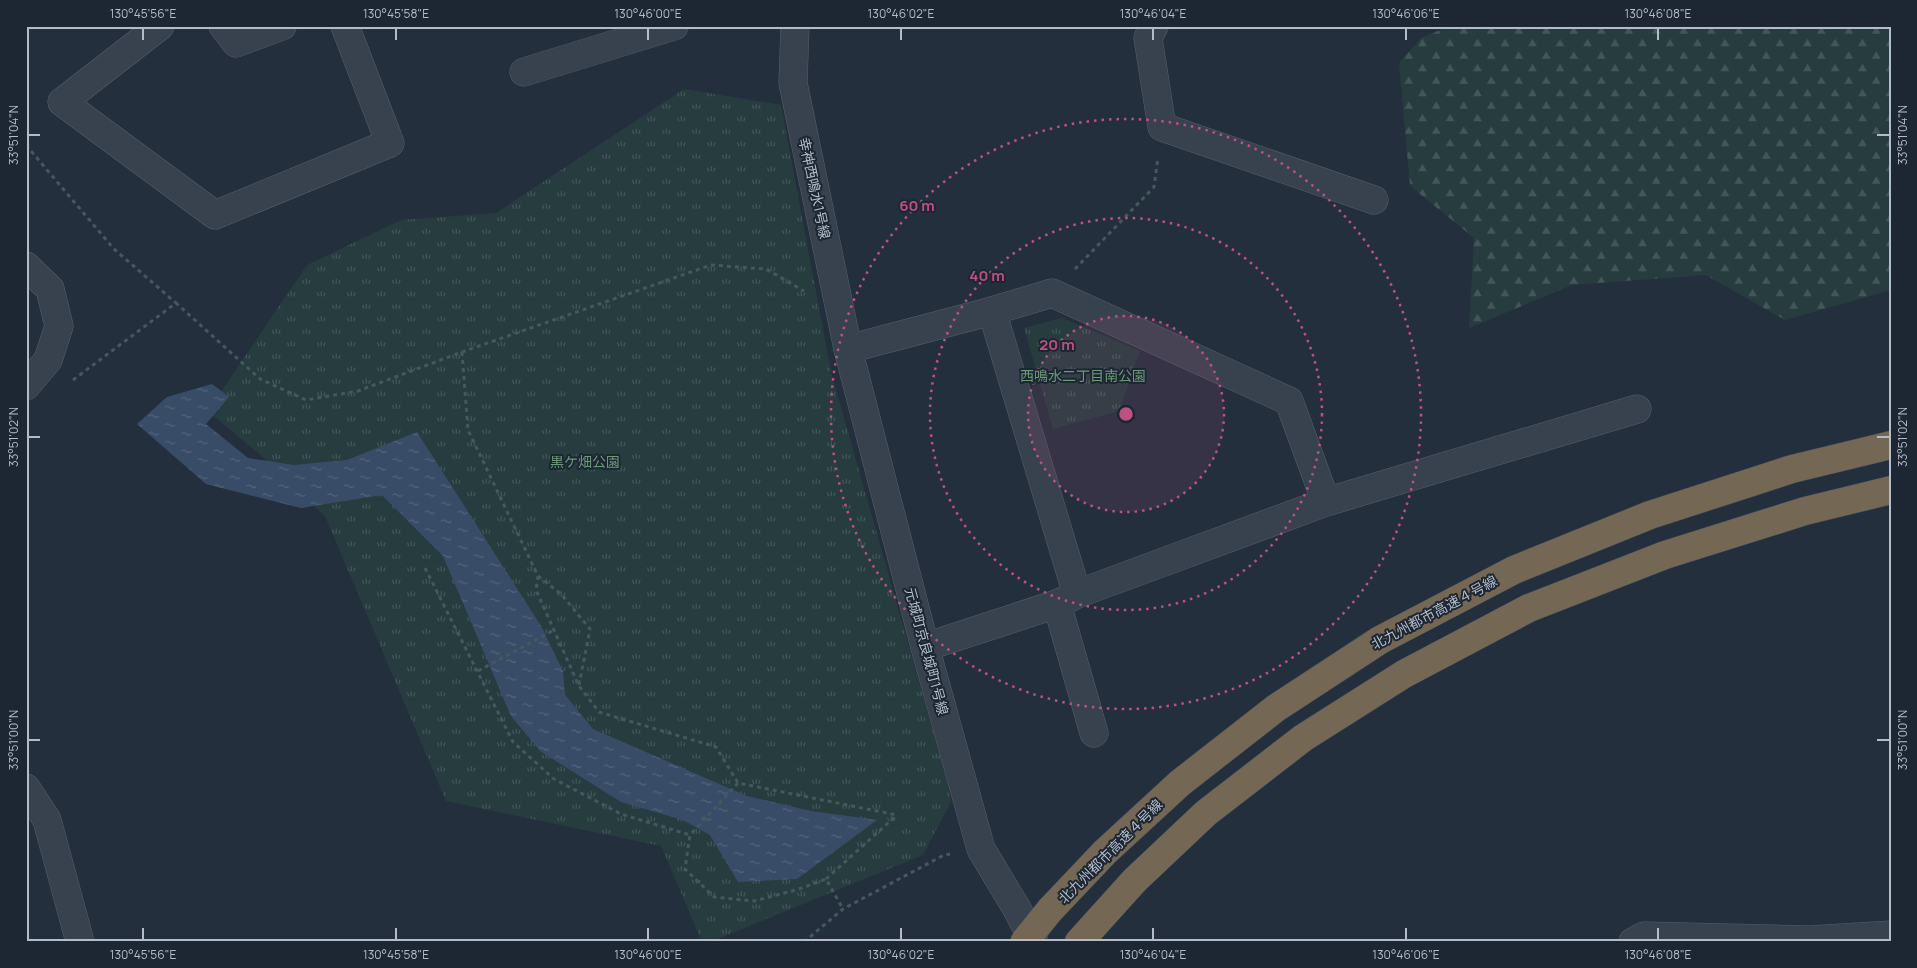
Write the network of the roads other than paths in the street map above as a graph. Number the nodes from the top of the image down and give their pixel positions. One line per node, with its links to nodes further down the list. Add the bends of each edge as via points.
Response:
1 (160, 26): 4 (street, via 62,102 215,215 390,143)
2 (223, 26): 3 (street, via 236,43)
3 (282, 26)
4 (345, 26)
5 (674, 26): 8 (street)
6 (795, 26): 12 (street, 幸神西鳴水1号線, via 793,83)
7 (1154, 26): 9 (street, via 1148,38 1162,127)
8 (524, 72)
9 (1374, 200)
10 (26, 266): 13 (street, via 50,289 59,326 48,360)
11 (992, 311): 12 (street); 17 (street, via 1052,293 1289,401); 18 (street)
12 (848, 349): 19 (street, 元城町京良城町1号線)
13 (26, 386)
14 (1637, 409): 17 (street)
15 (1891, 445): 25 (highway, 北九州都市高速４号線, bridge, via 1792,469 1650,515 1514,570 1380,640 1276,708 1180,783 1105,852)
16 (1891, 490): 24 (highway, via 1805,511 1665,554 1529,608 1404,674 1303,738 1206,813 1135,880)
17 (1326, 502): 18 (street)
18 (1067, 599): 19 (street); 20 (street)
19 (926, 647): 26 (street, 元城町京良城町1号線, via 981,849)
20 (1094, 733)
21 (26, 788): 23 (street, via 47,820)
22 (1891, 935): 27 (street, via 1810,940 1644,936)
23 (76, 941)
24 (1080, 941)
25 (1024, 942)
26 (1034, 942)
27 (1633, 942)

